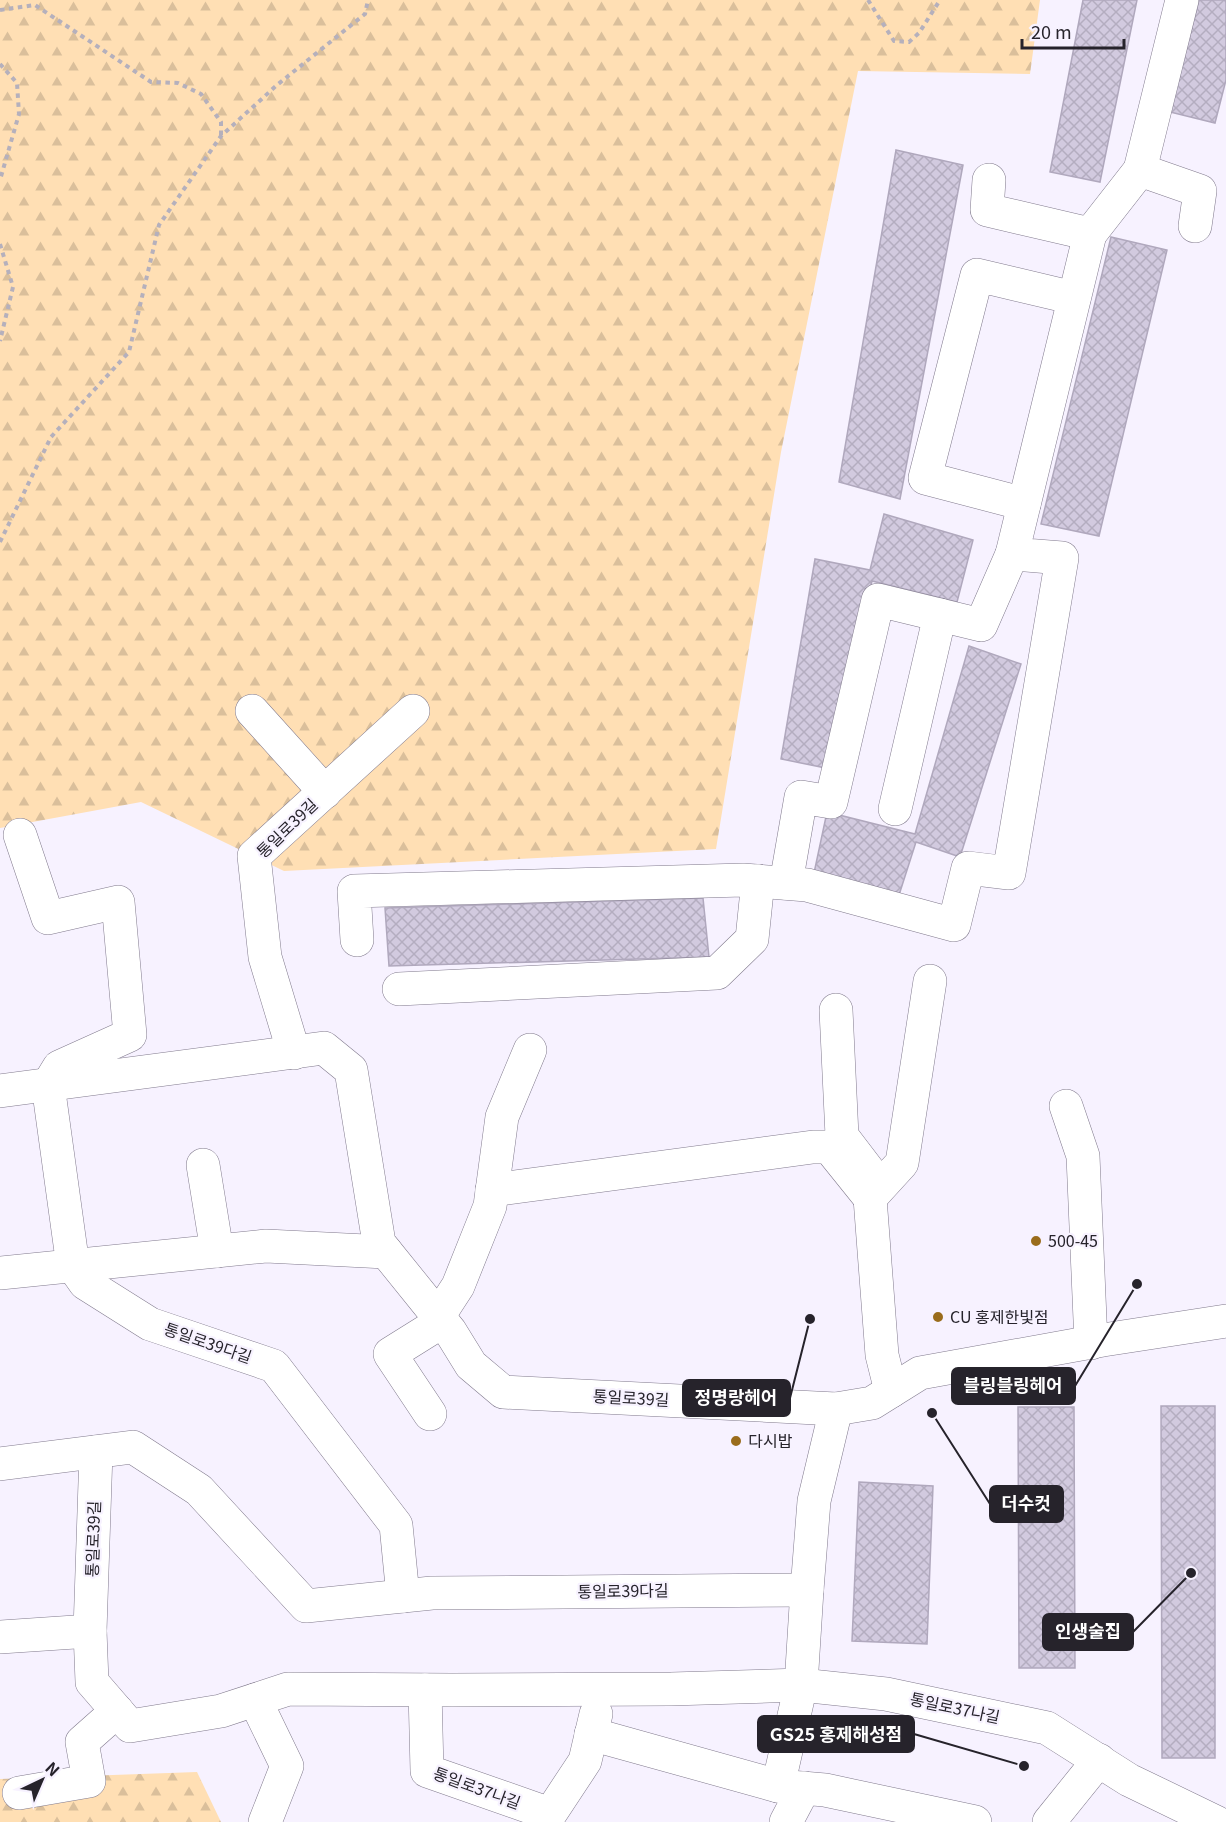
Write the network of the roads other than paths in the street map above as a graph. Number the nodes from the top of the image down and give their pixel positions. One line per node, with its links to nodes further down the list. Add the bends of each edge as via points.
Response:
1 (1182, 0): 2 (street)
2 (1140, 170): 4 (street, via 1200,191); 5 (street)
3 (989, 180): 5 (street, via 987,210)
4 (1195, 226)
5 (1090, 234): 6 (street)
6 (1074, 298): 7 (street); 7 (street, via 977,275 925,478)
7 (1024, 504): 8 (street)
8 (1012, 554): 9 (street, via 981,625); 15 (street, via 1062,558 1009,873 968,868 954,925 807,885)
9 (940, 615): 13 (street); 15 (street, via 878,600 831,802 801,797)
10 (252, 711): 12 (street)
11 (413, 711): 12 (street, 통일로39길)
12 (325, 792): 21 (street, 통일로39길, via 254,856 265,957)
13 (895, 809)
14 (20, 835): 22 (street, via 48,918 118,902 130,1035 59,1067)
15 (772, 882): 16 (street, via 354,891); 18 (street, via 752,939 717,973)
16 (357, 940)
17 (930, 981): 27 (street, via 902,1163)
18 (399, 989)
19 (837, 1010): 27 (street, via 842,1136 871,1174)
20 (530, 1050): 26 (street, via 502,1118)
21 (294, 1053): 22 (street, 통일로39길); 29 (street, 통일로39길, via 324,1048 351,1070 379,1243)
22 (48, 1085): 23 (street, 통일로39길); 30 (street)
23 (0, 1091)
24 (1066, 1106): 34 (street, via 1083,1156)
25 (203, 1165): 28 (street)
26 (492, 1190): 27 (street, via 829,1147); 32 (street, via 490,1206 458,1286)
27 (870, 1198): 35 (street, via 882,1355)
28 (217, 1251): 29 (street, via 266,1245); 30 (street)
29 (386, 1252): 32 (street, 통일로39길)
30 (73, 1266): 31 (street); 41 (street, 통일로39다길, via 85,1283 150,1324 274,1366 396,1525)
31 (0, 1273)
32 (438, 1317): 36 (street, 통일로39길, via 471,1365 503,1392); 37 (street, via 430,1329 390,1354)
33 (1226, 1321): 34 (street, 통일로39길)
34 (1091, 1343): 35 (street, 통일로39길, via 920,1373)
35 (891, 1391): 36 (street, 통일로39길, via 872,1403)
36 (836, 1409): 40 (street, via 814,1501)
37 (430, 1414)
38 (96, 1452): 39 (street); 41 (street, 통일로39다길, via 133,1447 200,1490 306,1606); 42 (street, 통일로39길)
39 (0, 1464)
40 (807, 1590): 41 (street, 통일로39다길); 44 (street)
41 (403, 1596)
42 (90, 1631): 43 (street); 48 (street, 통일로37나길, via 92,1682)
43 (0, 1637)
44 (801, 1685): 45 (street, 통일로37나길); 50 (street, 통일로37나길, via 886,1694 1047,1728); 51 (street)
45 (602, 1689): 46 (street, 통일로37나길); 49 (street, 통일로37나길)
46 (425, 1690): 47 (street, 통일로37나길, via 288,1689); 49 (street, 통일로37나길, via 427,1771 550,1814 585,1761)
47 (255, 1700): 48 (street, 통일로37나길, via 221,1711 130,1726); 53 (street, via 286,1766)
48 (117, 1711): 52 (street, via 82,1743 89,1781)
49 (591, 1734): 51 (street)
50 (1099, 1761): 56 (street); 57 (street, 통일로37나길)
51 (791, 1787): 54 (street); 55 (street, via 825,1790)
52 (19, 1793)
53 (265, 1822)
54 (786, 1822)
55 (975, 1822)
56 (1049, 1822)
57 (1216, 1822)

